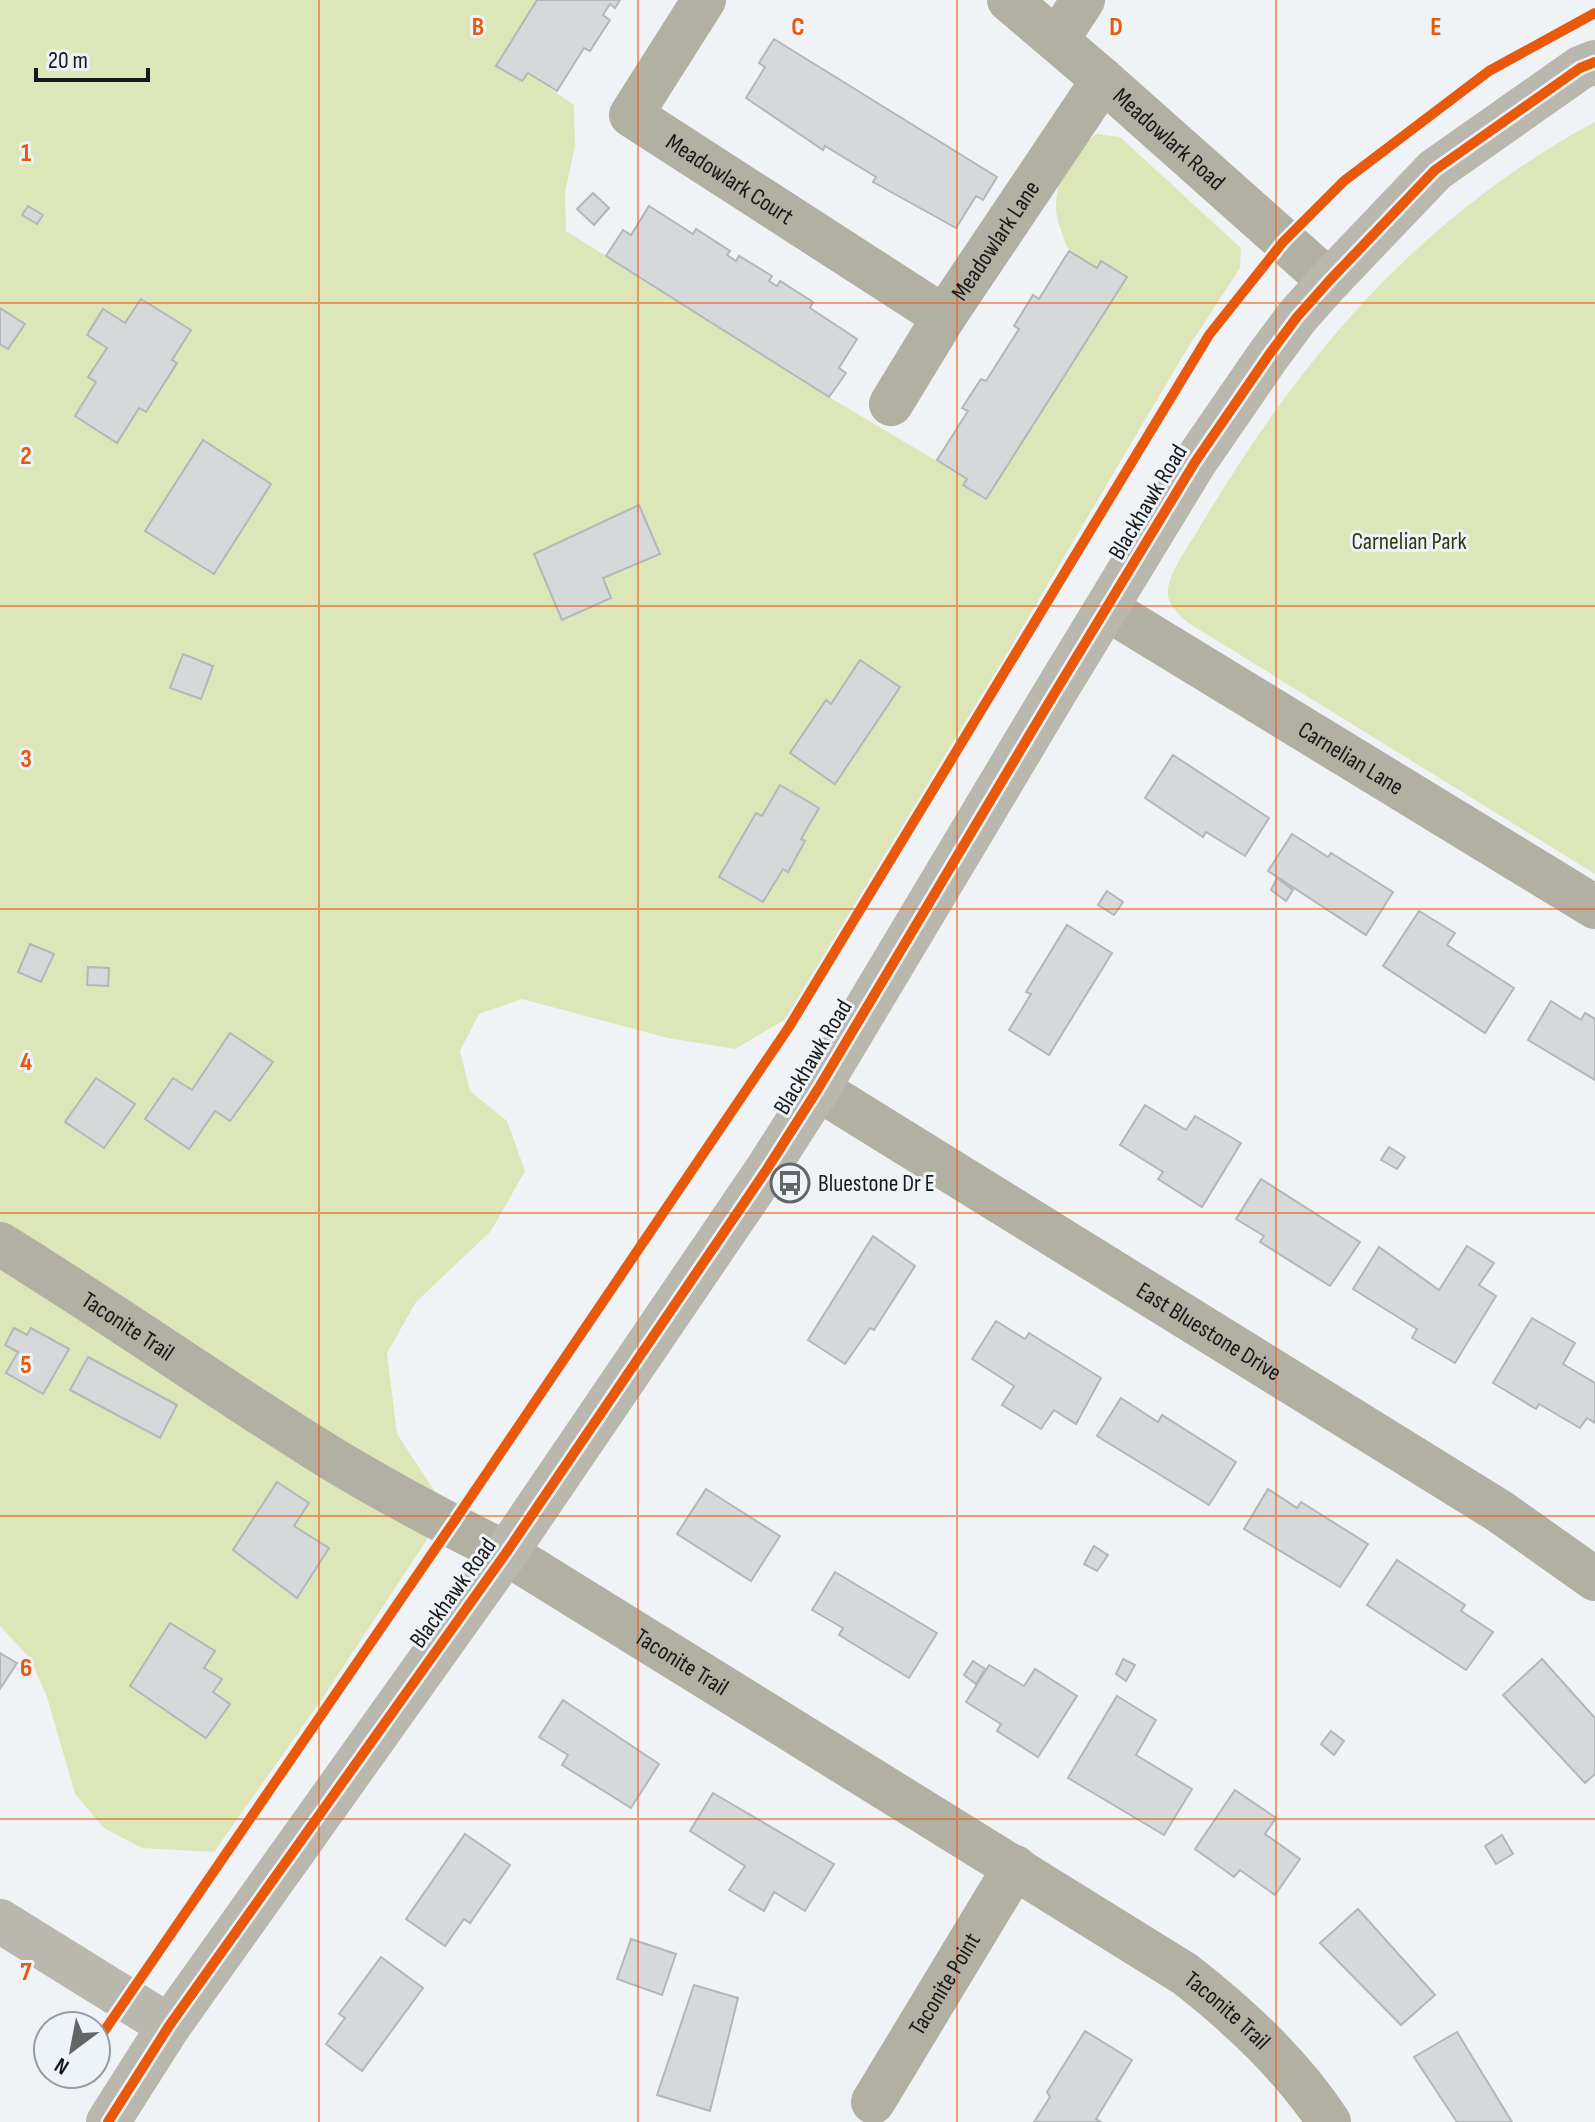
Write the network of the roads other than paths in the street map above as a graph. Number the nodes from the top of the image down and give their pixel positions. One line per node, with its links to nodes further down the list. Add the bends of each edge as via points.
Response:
1 (704, 0): 8 (street, Meadowlark Court, via 631,115)
2 (1009, 0): 4 (street, Meadowlark Road)
3 (1083, 0): 4 (street)
4 (1057, 40): 6 (street, Meadowlark Road)
5 (1595, 62): 7 (street, Blackhawk Road, via 1435,170)
6 (1103, 80): 7 (street, Meadowlark Road); 8 (street, Meadowlark Lane)
7 (1329, 281): 10 (street, Blackhawk Road, via 1227,414)
8 (944, 317): 9 (street, Meadowlark Lane)
9 (891, 404)
10 (1107, 609): 11 (street, Carnelian Lane); 12 (street, Blackhawk Road)
11 (1595, 907)
12 (818, 1089): 14 (street, Blackhawk Road); 15 (street, East Bluestone Drive, via 1499,1511)
13 (0, 1244): 14 (street, Taconite Trail, via 314,1448)
14 (506, 1553): 16 (street, Taconite Trail); 18 (street, Blackhawk Road)
15 (1595, 1579)
16 (1015, 1867): 19 (street, Taconite Point); 21 (street, Taconite Trail, via 1215,1997 1284,2065)
17 (0, 1921): 18 (street)
18 (169, 2026): 20 (street, Blackhawk Road)
19 (873, 2102)
20 (108, 2122)
21 (1329, 2122)

